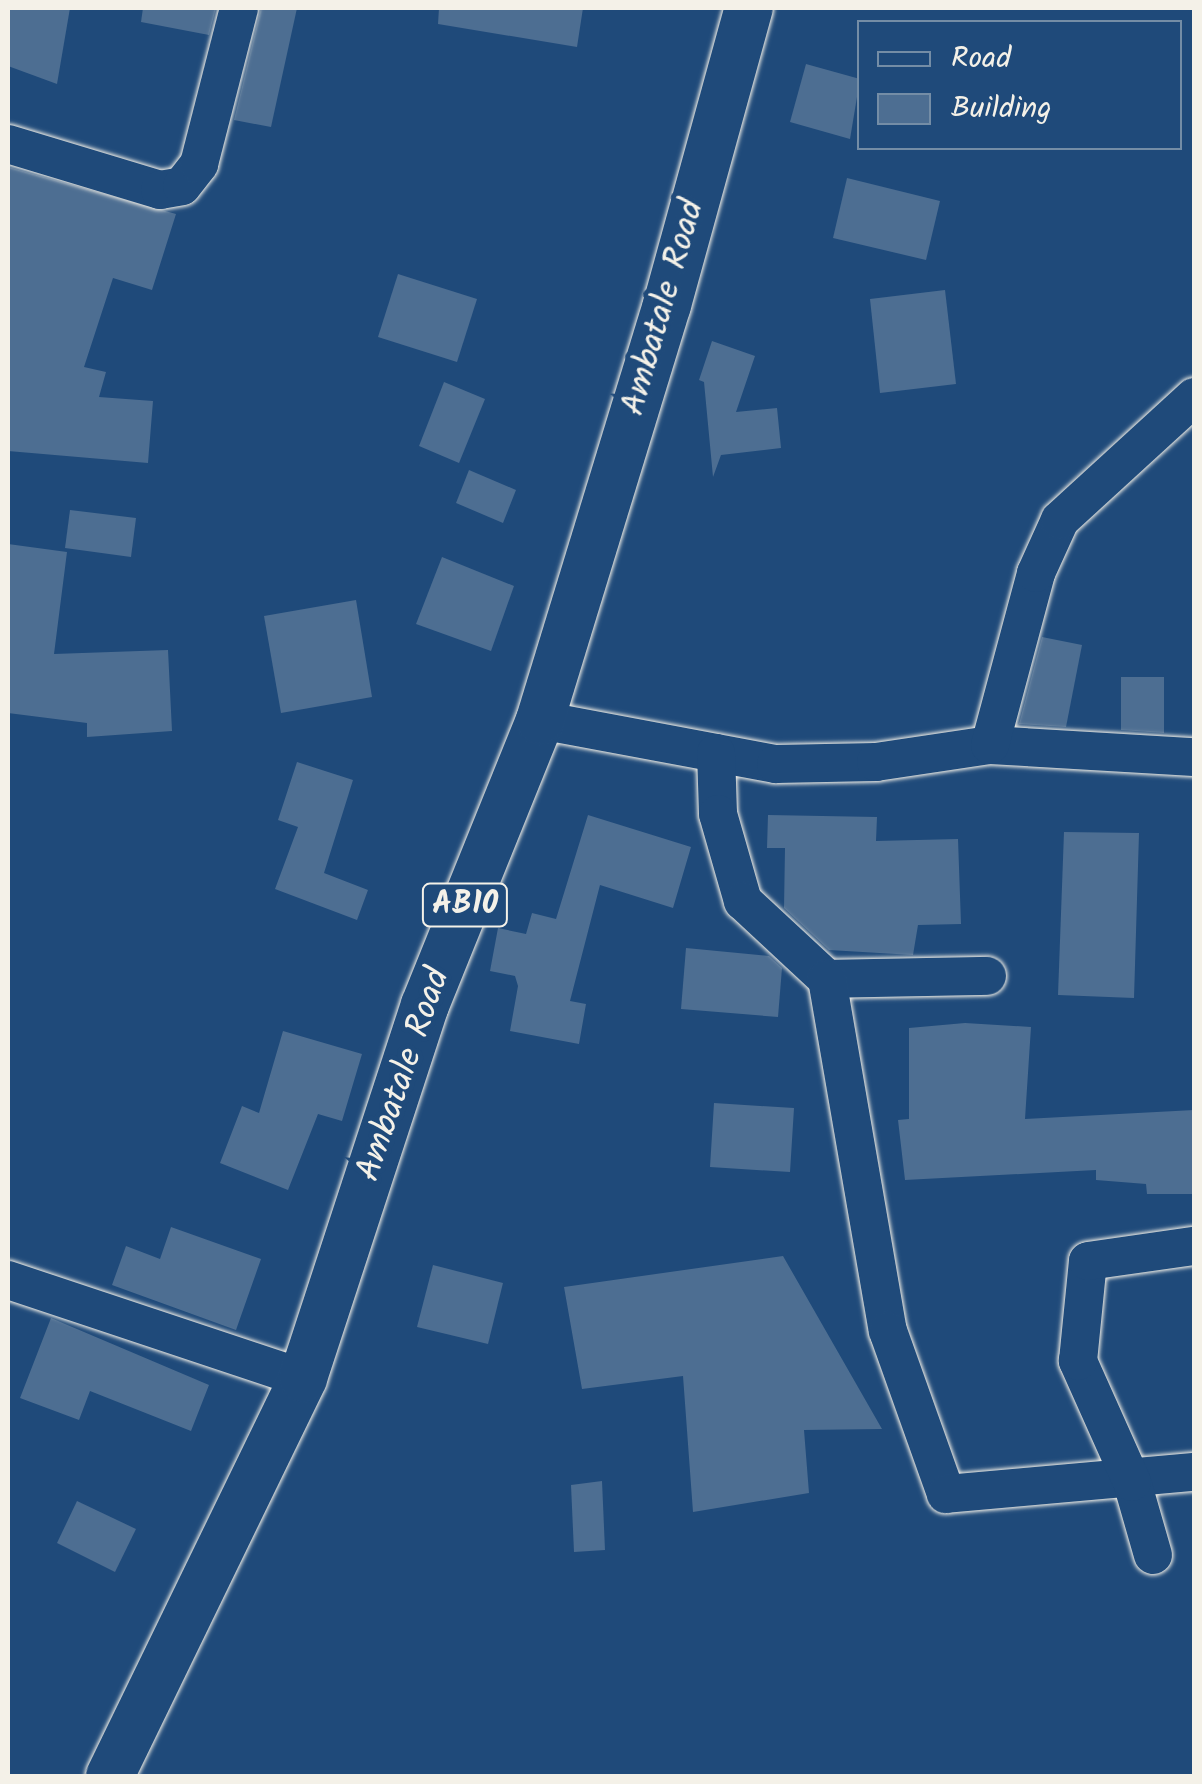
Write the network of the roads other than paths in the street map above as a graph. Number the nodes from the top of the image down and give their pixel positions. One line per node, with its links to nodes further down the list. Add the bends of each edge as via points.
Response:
1 (239, 8): 3 (street, via 198,164 182,186 160,190)
2 (749, 8): 5 (main road, Ambatale Road / AB10, via 667,306)
3 (8, 144)
4 (1194, 397): 6 (street, via 1060,520 1036,573)
5 (540, 720): 7 (street); 13 (main road, Ambatale Road / AB10, via 425,1006)
6 (990, 745): 7 (street, via 876,762 776,764); 8 (street)
7 (716, 753): 10 (street, via 718,814 743,901)
8 (1194, 756)
9 (987, 976): 10 (street)
10 (828, 978): 15 (street, via 888,1331 946,1494)
11 (1194, 1246): 15 (street, via 1088,1262 1078,1361)
12 (8, 1280): 13 (street)
13 (303, 1378): 17 (main road, Ambatale Road / AB10)
14 (1194, 1472): 15 (street)
15 (1132, 1482): 16 (street)
16 (1153, 1554)
17 (110, 1776)

